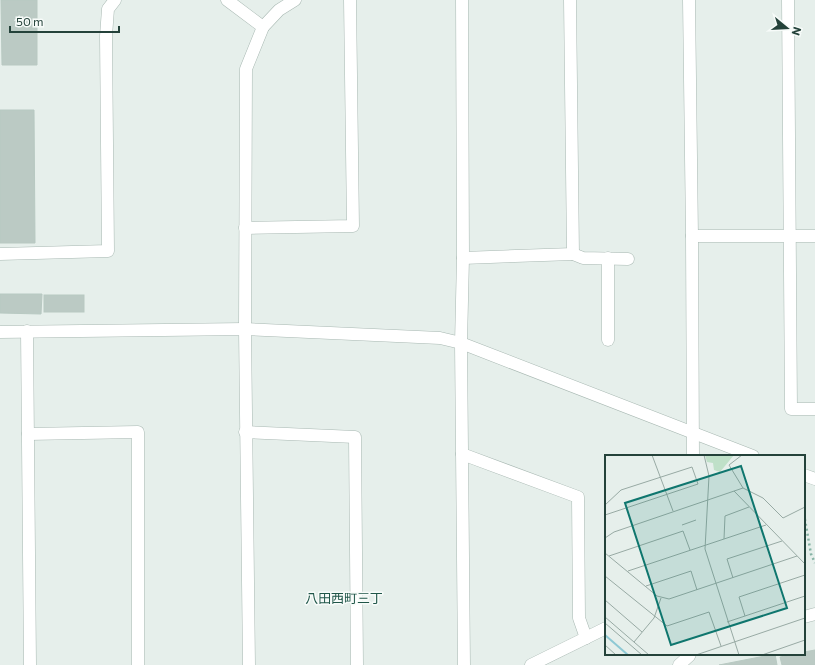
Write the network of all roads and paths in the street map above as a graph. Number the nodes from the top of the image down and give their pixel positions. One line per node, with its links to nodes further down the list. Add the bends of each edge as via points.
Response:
1 (115, 0): 14 (street, via 108,9 106,36 108,251)
2 (227, 0): 9 (street)
3 (295, 0): 9 (street, via 279,10)
4 (350, 0): 10 (street, via 353,226)
5 (462, 0): 16 (street)
6 (570, 0): 15 (street)
7 (689, 0): 11 (street)
8 (788, 0): 12 (street)
9 (263, 27): 10 (street, via 246,69)
10 (245, 228): 19 (street)
11 (692, 236): 12 (street); 27 (street)
12 (789, 236): 13 (street); 24 (street, via 791,409)
13 (815, 236)
14 (0, 254)
15 (573, 254): 16 (street); 17 (street, via 583,258)
16 (463, 258): 23 (street)
17 (608, 258): 18 (street); 22 (street)
18 (628, 259)
19 (245, 329): 20 (street); 23 (street, via 440,338); 25 (street)
20 (27, 331): 21 (street); 26 (street)
21 (0, 332)
22 (608, 340)
23 (461, 343): 27 (street); 28 (street)
24 (815, 409)
25 (245, 432): 42 (street); 43 (street, via 355,438)
26 (28, 434): 40 (street); 41 (street, via 138,432)
27 (693, 434): 29 (street); 30 (street)
28 (462, 454): 38 (street, via 578,497 579,618); 44 (street)
29 (693, 455)
30 (750, 455)
31 (805, 475): 32 (street)
32 (815, 479)
33 (805, 520): 34 (path)
34 (815, 563)
35 (815, 614): 36 (street)
36 (805, 617)
37 (605, 628): 38 (street)
38 (586, 638): 45 (street)
39 (690, 655): 46 (street)
40 (30, 665)
41 (138, 665)
42 (249, 665)
43 (357, 665)
44 (464, 665)
45 (531, 665)
46 (679, 665)

